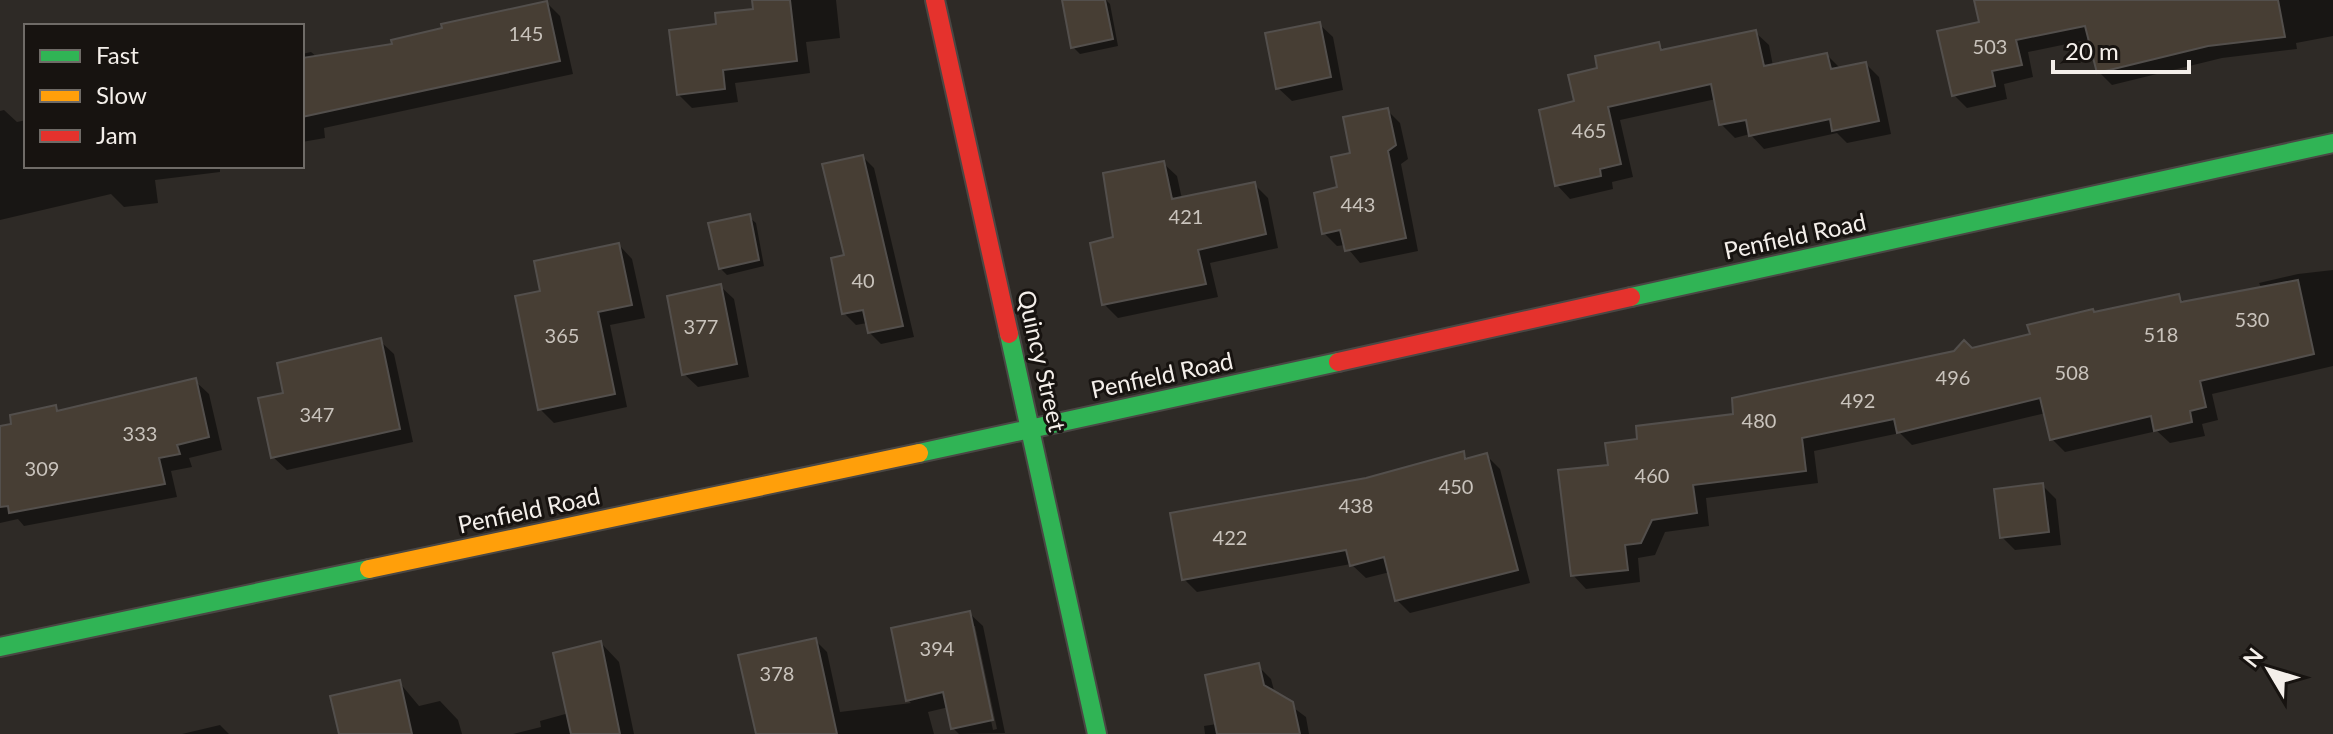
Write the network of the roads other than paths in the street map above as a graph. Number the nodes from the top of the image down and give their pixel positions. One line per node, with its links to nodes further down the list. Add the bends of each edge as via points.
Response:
1 (935, 0): 3 (street, Quincy Street)
2 (2333, 143): 3 (street, Penfield Road)
3 (1032, 429): 4 (street, Penfield Road); 5 (street, Quincy Street)
4 (0, 647)
5 (1097, 734)

